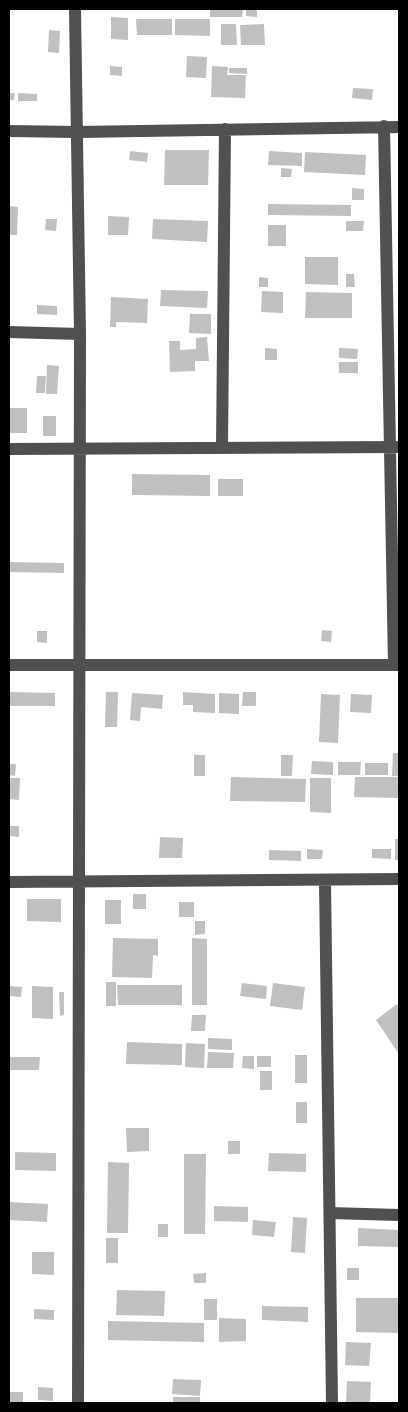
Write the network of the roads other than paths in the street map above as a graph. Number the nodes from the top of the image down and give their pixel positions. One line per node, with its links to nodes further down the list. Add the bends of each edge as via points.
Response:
1 (75, 9): 6 (street)
2 (384, 126): 3 (street); 4 (street); 10 (street)
3 (399, 127)
4 (225, 130): 6 (street); 9 (street)
5 (9, 131): 6 (street)
6 (77, 132): 8 (street)
7 (9, 332): 8 (street)
8 (80, 334): 12 (street)
9 (222, 448): 10 (street); 12 (street)
10 (395, 448): 15 (street)
11 (9, 449): 12 (street)
12 (80, 449): 14 (street)
13 (9, 665): 14 (street)
14 (79, 665): 15 (street); 19 (street)
15 (397, 665)
16 (399, 879): 17 (street)
17 (326, 881): 19 (street); 20 (street)
18 (9, 882): 19 (street)
19 (79, 882): 22 (street)
20 (330, 1213): 21 (street); 23 (street)
21 (399, 1215)
22 (78, 1403)
23 (332, 1403)

